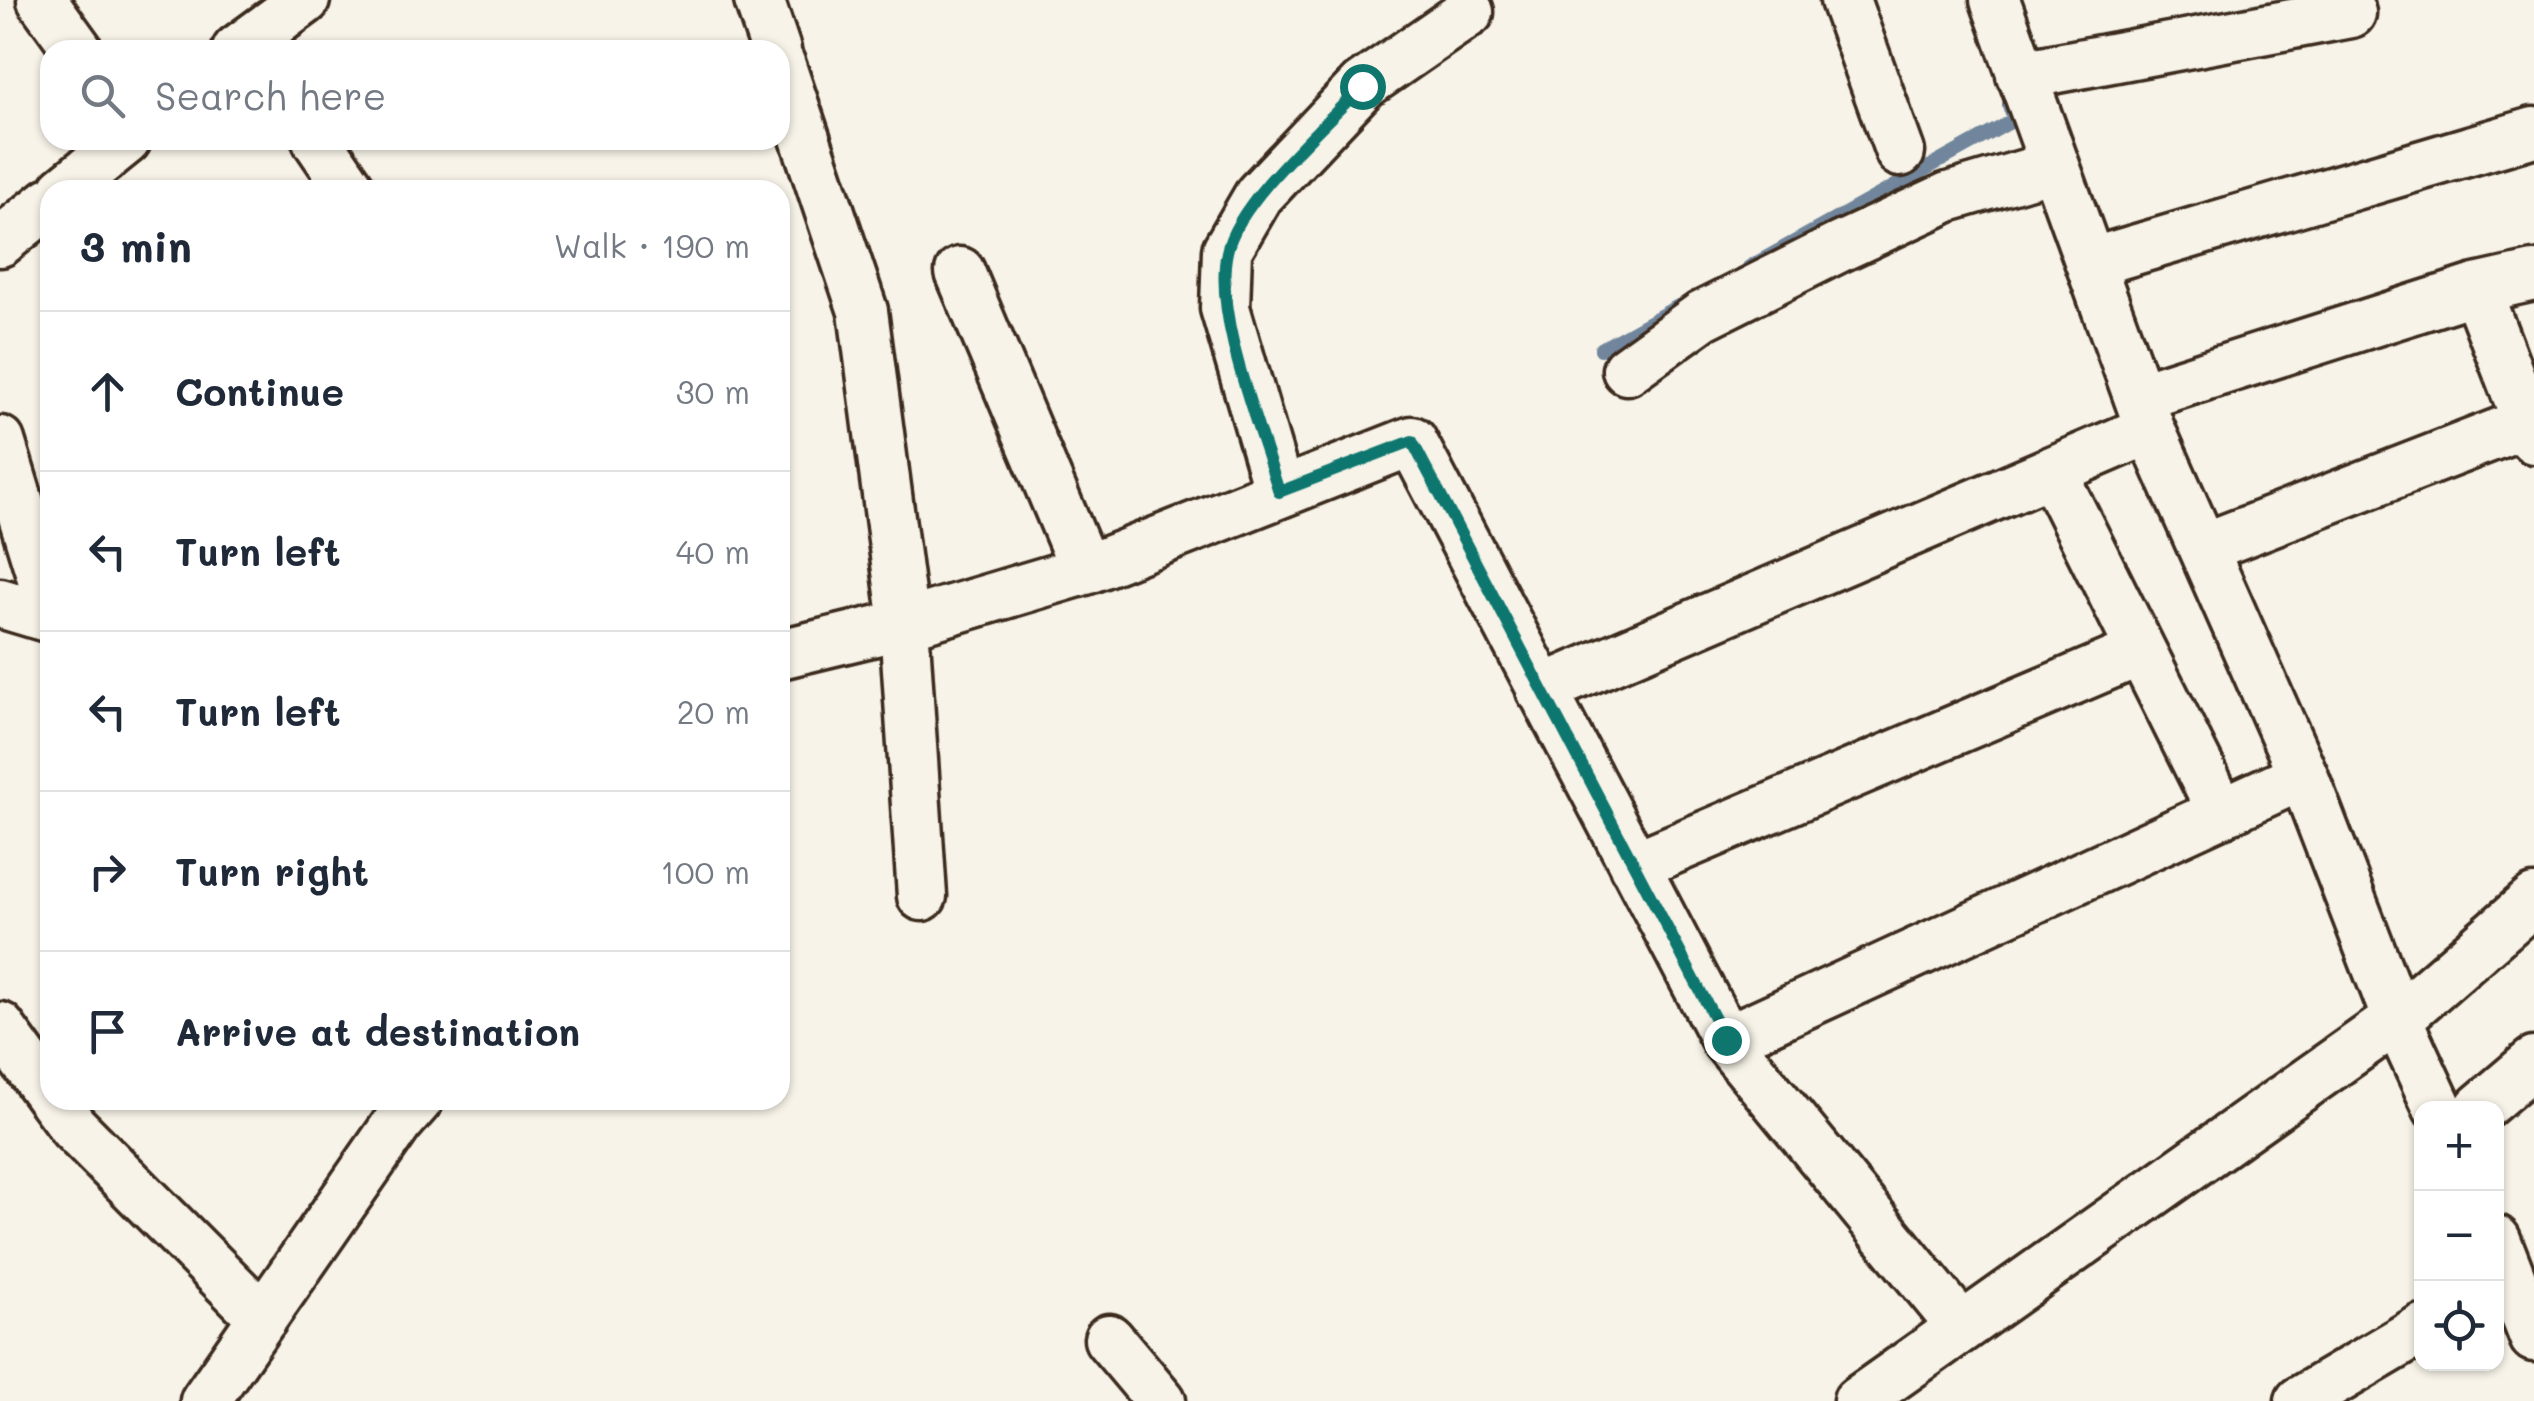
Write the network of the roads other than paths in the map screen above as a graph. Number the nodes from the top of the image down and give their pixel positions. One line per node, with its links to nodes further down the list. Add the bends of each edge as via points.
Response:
1 (42, 0): 8 (street)
2 (305, 0): 9 (street)
3 (759, 0): 10 (street)
4 (1845, 0): 16 (street)
5 (1995, 0): 11 (street)
6 (1469, 12): 31 (street, via 1362,86 1258,195 1227,250 1225,308)
7 (2351, 13): 11 (street)
8 (71, 40)
9 (255, 40)
10 (773, 40)
11 (2021, 75): 17 (street)
12 (790, 93): 37 (street, via 863,311)
13 (2534, 132): 22 (street)
14 (114, 150): 18 (street)
15 (324, 150): 19 (street)
16 (1900, 152)
17 (2053, 166): 22 (street); 26 (street, via 1948,197 1840,247 1702,316)
18 (76, 180)
19 (343, 180)
20 (40, 210): 21 (street)
21 (0, 242)
22 (2090, 263): 27 (street)
23 (960, 272): 33 (street)
24 (2534, 276): 25 (street)
25 (2476, 288): 27 (street); 28 (street)
26 (1628, 370)
27 (2146, 413): 30 (street); 32 (street)
28 (2531, 430): 32 (street)
29 (0, 441): 34 (street)
30 (2052, 472): 38 (street); 40 (street)
31 (1279, 492): 33 (street); 40 (street, via 1412,441)
32 (2203, 548): 41 (street)
33 (1085, 570): 37 (street)
34 (40, 571)
35 (0, 603): 36 (street)
36 (40, 615)
37 (904, 624): 39 (street); 44 (street)
38 (2142, 651): 42 (street); 43 (street)
39 (790, 652)
40 (1541, 690): 43 (street)
41 (2303, 776): 42 (street); 46 (street)
42 (2222, 813): 48 (street)
43 (1634, 866): 48 (street)
44 (922, 896)
45 (2534, 900): 46 (street)
46 (2397, 1019): 51 (street); 57 (street)
47 (0, 1027): 50 (street)
48 (1726, 1040): 57 (street)
49 (2534, 1062): 52 (street)
50 (40, 1074)
51 (2435, 1101)
52 (2488, 1101)
53 (71, 1110): 56 (street)
54 (394, 1110): 56 (street)
55 (2510, 1266): 59 (street)
56 (262, 1318): 61 (street)
57 (1960, 1325): 63 (street)
58 (2414, 1334): 64 (street)
59 (2534, 1336)
60 (1109, 1340): 62 (street)
61 (205, 1401)
62 (1161, 1401)
63 (1858, 1401)
64 (2300, 1401)

